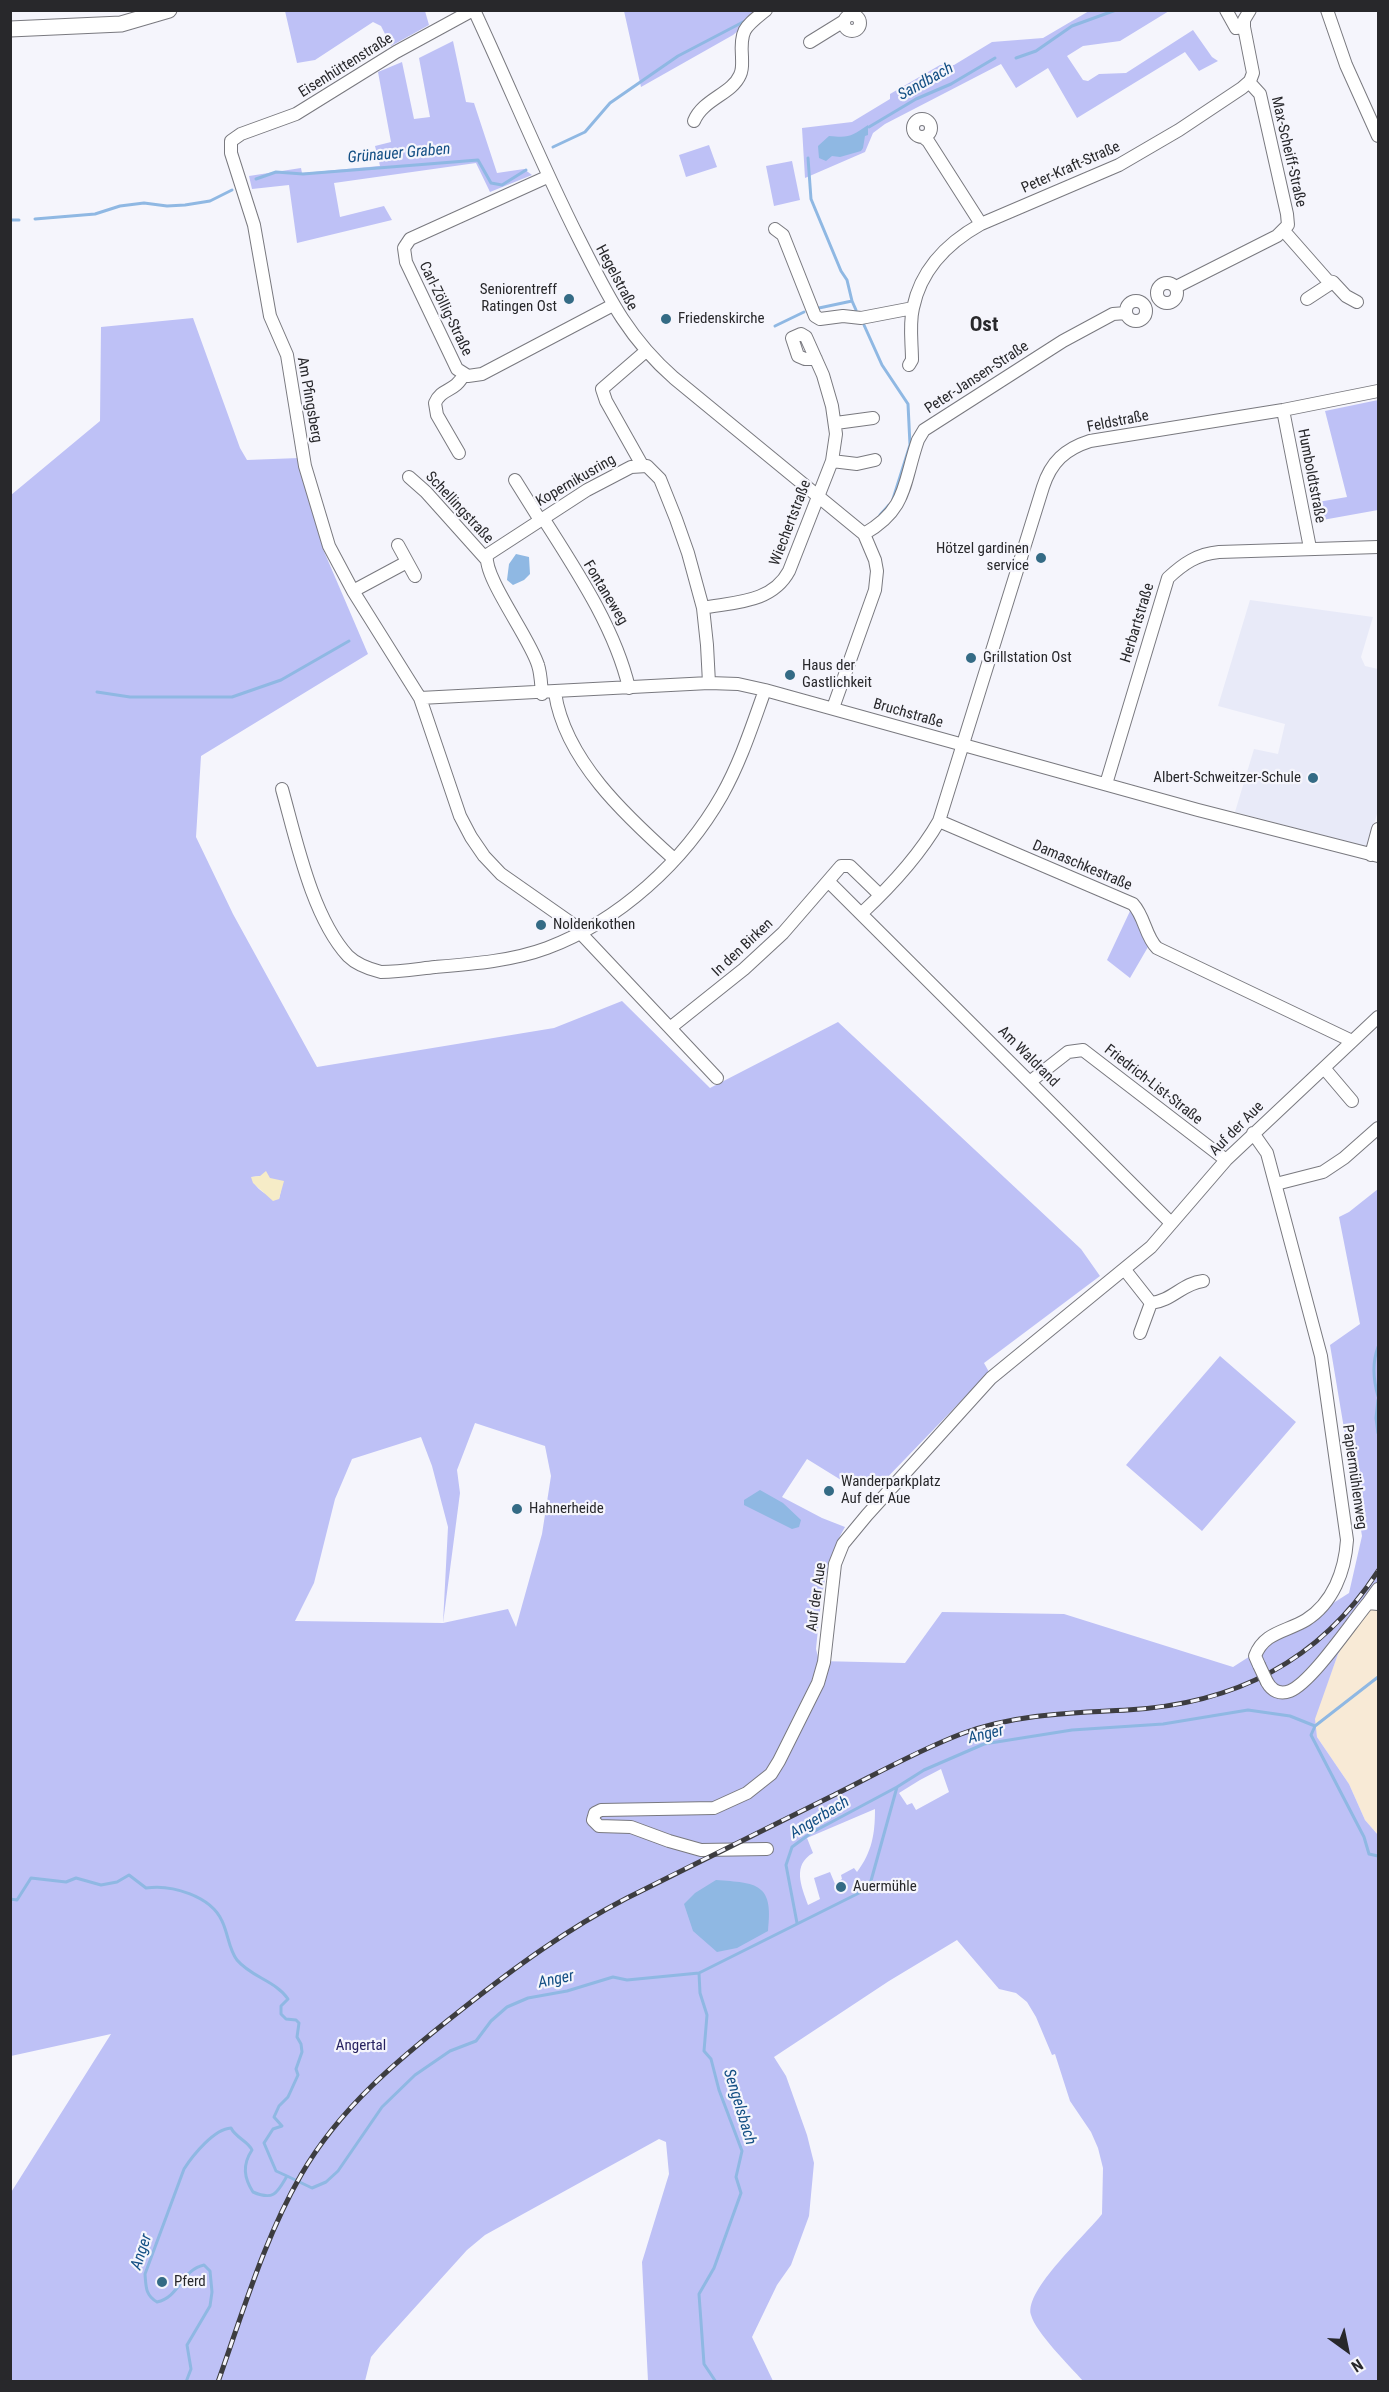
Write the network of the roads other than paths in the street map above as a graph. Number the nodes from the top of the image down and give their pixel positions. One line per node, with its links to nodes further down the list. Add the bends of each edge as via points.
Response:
1 (169, 10): 9 (main road, via 121,24)
2 (766, 10): 12 (street, via 746,27 741,39 740,76 711,100)
3 (1226, 10): 8 (street, via 1236,28)
4 (1250, 10): 8 (street)
5 (1327, 10): 13 (street, via 1343,58)
6 (477, 11): 15 (street, Eisenhüttenstraße, via 396,52 296,114); 16 (street, Hegelstraße)
7 (847, 15): 10 (street)
8 (1244, 27): 11 (street, via 1253,73)
9 (15, 29)
10 (810, 42)
11 (1249, 82): 17 (street, Peter-Kraft-Straße, via 1119,165); 19 (street, Max-Scheiff-Straße, via 1260,94 1287,214)
12 (694, 121)
13 (1378, 136)
14 (923, 137): 17 (street)
15 (231, 141): 48 (street, Am Pfingsberg, via 231,153 254,225 270,316 287,355 305,466 329,546)
16 (547, 177): 23 (street, Hegelstraße); 28 (street, Carl-Zöllig-Straße, via 410,239 404,248 406,262 457,369)
17 (981, 224): 24 (street, Peter-Kraft-Straße, via 961,235 928,269)
18 (775, 229): 24 (street, via 783,235 812,313 820,319 861,318)
19 (1284, 231): 20 (street); 41 (street, Peter-Jansen-Straße, via 1176,287 1178,294 1173,302 1132,301 1126,313 1113,314 1063,341 924,430 897,508)
20 (1333, 282): 21 (street); 22 (street)
21 (1307, 299)
22 (1357, 302)
23 (613, 305): 25 (street, Hegelstraße); 28 (street, Carl-Zöllig-Straße, via 482,374)
24 (913, 308): 27 (street, Peter-Kraft-Straße)
25 (645, 351): 36 (street, via 602,389); 39 (street, Hegelstraße)
26 (816, 359): 32 (street, Wiechertstraße)
27 (909, 365)
28 (464, 374): 33 (street, via 459,384 440,394 435,403 437,415)
29 (1378, 391): 30 (street, Feldstraße)
30 (1283, 410): 44 (street, Humboldtstraße); 57 (street, Feldstraße, via 1090,441 1074,446 1052,465)
31 (873, 418): 32 (street)
32 (836, 423): 35 (street, Wiechertstraße)
33 (459, 453)
34 (875, 460): 35 (street, via 857,464)
35 (832, 461): 39 (street, Wiechertstraße)
36 (642, 465): 40 (street, Kopernikusring, via 587,490); 49 (street, via 660,479)
37 (409, 477): 45 (street, Schellingstraße)
38 (515, 480): 40 (street, Fontaneweg)
39 (818, 494): 41 (street); 49 (street, Wiechertstraße, via 781,584 762,597)
40 (541, 519): 45 (street, Kopernikusring, via 492,551); 51 (street, Fontaneweg, via 614,639)
41 (864, 534): 56 (street, via 873,550 877,580)
42 (398, 545): 46 (street)
43 (1378, 547): 44 (street, Herbartstraße)
44 (1310, 548): 58 (street, Herbartstraße, via 1208,553 1187,561 1168,578)
45 (486, 560): 53 (street, via 538,666)
46 (407, 562): 47 (street); 48 (street)
47 (416, 576)
48 (353, 591): 55 (street, Am Pfingsberg)
49 (703, 608): 50 (street)
50 (709, 683): 51 (street, Bruchstraße); 52 (street, Bruchstraße)
51 (629, 688): 54 (street, Bruchstraße)
52 (765, 690): 56 (street, Bruchstraße); 63 (street, via 747,745 722,796)
53 (542, 693): 54 (street, Bruchstraße); 55 (street, Bruchstraße)
54 (555, 693): 63 (street, via 570,734 597,781 624,814)
55 (420, 698): 67 (street, Am Pfingsberg, via 460,816 471,837 501,874)
56 (833, 708): 57 (street, Bruchstraße)
57 (962, 745): 58 (street, Bruchstraße); 60 (street)
58 (1106, 784): 62 (street, Bruchstraße)
59 (282, 789): 67 (street, via 319,908 349,957 368,969 394,972 512,958 547,948)
60 (939, 821): 65 (street, via 917,855); 70 (street, Damaschkestraße, via 1133,904 1157,948)
61 (1378, 829): 62 (street)
62 (1375, 855)
63 (674, 859): 67 (street, via 642,891)
64 (829, 882): 65 (street, In den Birken, via 846,865); 66 (street); 69 (street, In den Birken, via 744,969)
65 (880, 896): 66 (street)
66 (862, 913): 73 (street, Am Waldrand)
67 (580, 932): 69 (street)
68 (1378, 1017): 70 (street, Auf der Aue)
69 (670, 1028): 72 (street)
70 (1352, 1041): 71 (street, Auf der Aue)
71 (1324, 1068): 74 (street); 76 (street, Auf der Aue)
72 (717, 1078)
73 (1031, 1081): 77 (street, Friedrich-List-Straße, via 1068,1052 1083,1050); 79 (street, Am Waldrand)
74 (1352, 1101)
75 (1378, 1128): 78 (street, via 1323,1172)
76 (1252, 1133): 77 (street, Auf der Aue); 78 (street, Papiermühlenweg, via 1264,1148)
77 (1226, 1160): 79 (street, Auf der Aue)
78 (1276, 1184): 85 (street, Papiermühlenweg, bridge, via 1321,1356 1347,1540 1344,1568 1322,1607 1307,1619 1267,1637 1259,1646 1255,1656 1274,1691 1290,1691 1300,1684)
79 (1171, 1223): 80 (street, Auf der Aue)
80 (1125, 1270): 82 (street); 86 (street, Auf der Aue, via 991,1378 843,1544 835,1564 818,1683 771,1774 747,1793 714,1808 601,1810 593,1816 593,1822 599,1826 631,1827 701,1850)
81 (1203, 1281): 82 (street, via 1193,1282 1162,1302)
82 (1151, 1303): 83 (street)
83 (1140, 1333)
84 (1378, 1589): 85 (street, Papiermühlenweg)
85 (1373, 1604)
86 (767, 1849)

